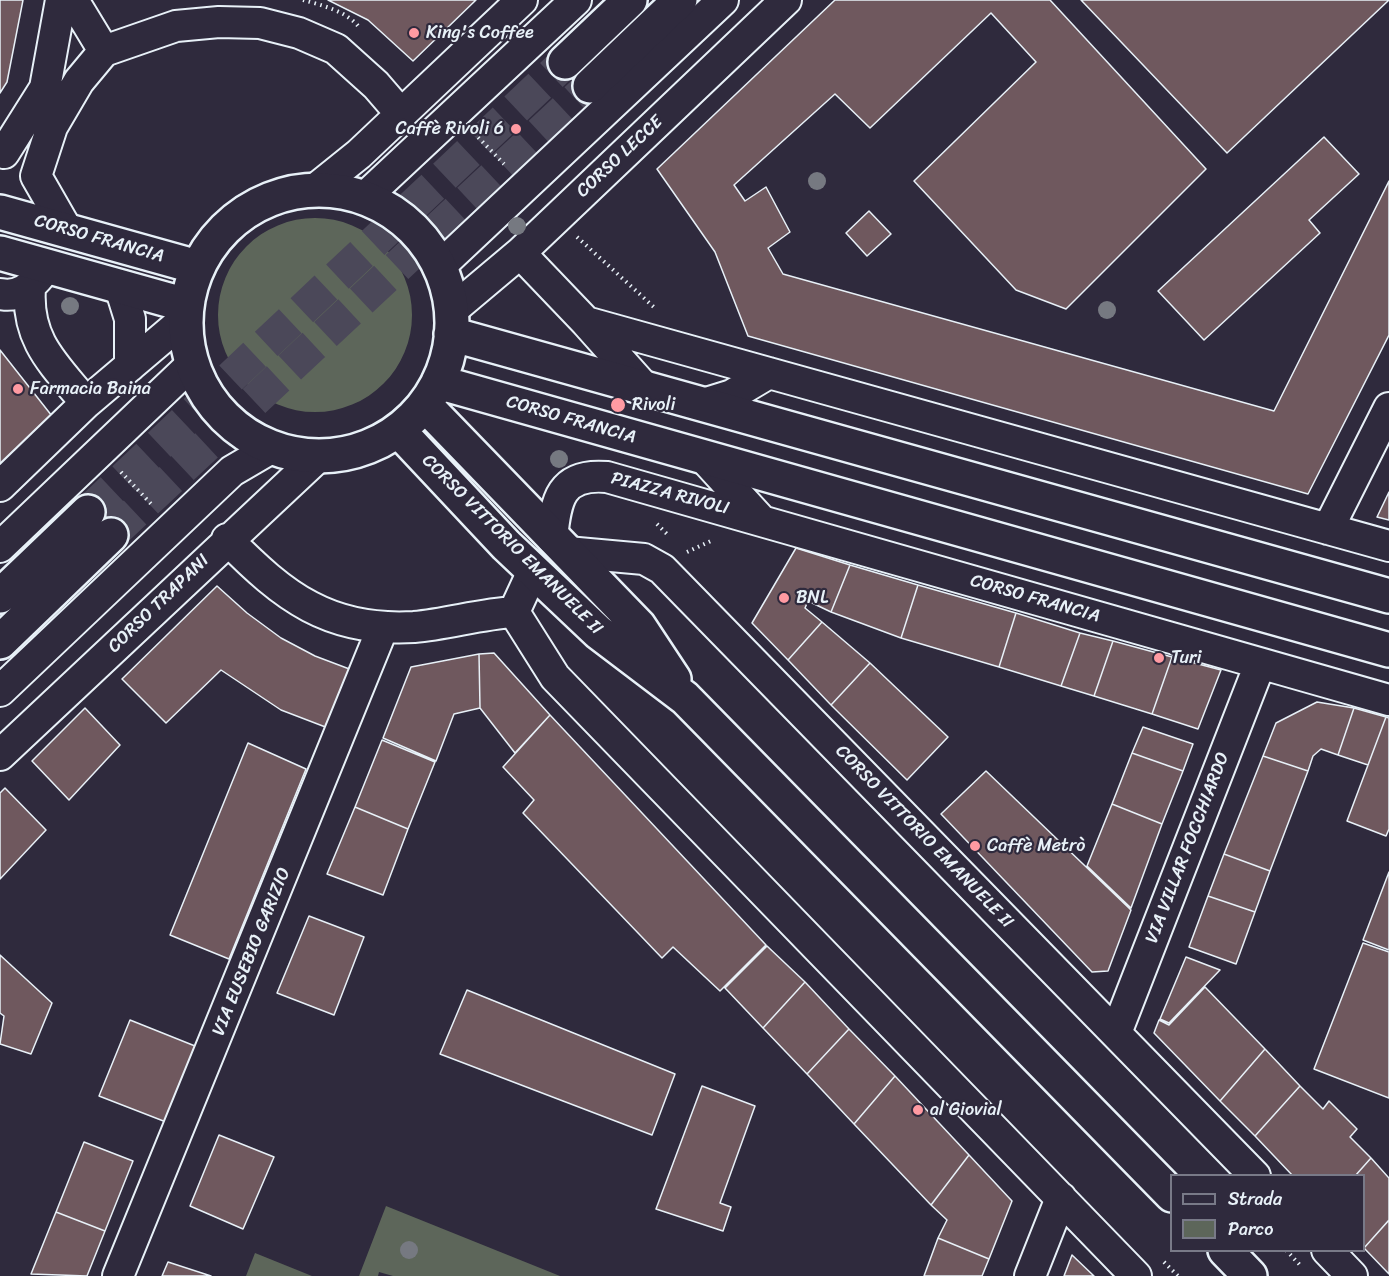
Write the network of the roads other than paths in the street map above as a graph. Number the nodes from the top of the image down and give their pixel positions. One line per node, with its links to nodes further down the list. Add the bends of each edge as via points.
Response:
1 (61, 0): 14 (street, via 45,88)
2 (73, 0): 10 (street)
3 (522, 0): 13 (street)
4 (576, 0): 17 (street)
5 (630, 0): 11 (main road)
6 (680, 0): 12 (main road)
7 (723, 0): 23 (street)
8 (786, 0): 21 (street, CORSO LECCE)
9 (263, 11): 10 (street, via 219,22 176,26); 13 (street, via 336,50 376,85)
10 (104, 51): 15 (street, via 79,81 52,127)
11 (565, 62)
12 (590, 86)
13 (401, 114): 16 (street)
14 (2, 153): 15 (street)
15 (36, 177): 19 (street)
16 (313, 191): 17 (main road, via 345,192); 22 (main road, via 286,194 249,209 219,234)
17 (364, 198): 23 (main road, via 395,214 420,237)
18 (0, 212): 19 (main road, CORSO FRANCIA)
19 (68, 231): 22 (main road, CORSO FRANCIA)
20 (0, 253): 24 (main road)
21 (519, 253): 28 (street, CORSO LECCE); 29 (street)
22 (197, 267): 27 (main road)
23 (439, 267): 28 (main road)
24 (39, 277): 25 (main road); 26 (street, via 8,295); 35 (street, via 29,306 38,343)
25 (120, 286): 27 (main road); 31 (street, via 130,319)
26 (0, 294)
27 (186, 312): 30 (main road); 31 (street)
28 (451, 322): 33 (main road); 34 (main road, via 446,358)
29 (586, 322): 32 (street); 33 (street)
30 (192, 364): 39 (main road, via 210,399 238,428); 50 (street)
31 (130, 366): 35 (street)
32 (770, 373): 36 (street, via 732,395); 45 (street)
33 (644, 387): 36 (main road)
34 (432, 394): 38 (main road); 41 (main road, CORSO FRANCIA); 48 (main road, CORSO VITTORIO EMANUELE II)
35 (86, 403): 42 (street)
36 (703, 404): 53 (main road)
37 (1389, 408): 45 (street)
38 (400, 432): 40 (main road, via 358,449); 51 (main road, CORSO VITTORIO EMANUELE II)
39 (273, 447): 40 (main road); 59 (street, via 232,471)
40 (320, 455): 47 (street, CORSO TRAPANI)
41 (705, 459): 44 (street); 57 (main road, CORSO FRANCIA)
42 (0, 486)
43 (88, 512): 52 (main road)
44 (759, 518): 48 (street, PIAZZA RIVOLI, via 621,479 591,475 573,481 563,490 555,507); 58 (street, CORSO FRANCIA)
45 (1328, 529): 49 (street)
46 (111, 535): 56 (main road)
47 (227, 539): 55 (street, via 270,582 310,609 346,621); 62 (street, CORSO TRAPANI)
48 (559, 545): 60 (main road, CORSO VITTORIO EMANUELE II, via 639,626); 63 (street, CORSO VITTORIO EMANUELE II, via 644,559 662,569)
49 (1389, 546)
50 (0, 547)
51 (533, 571): 54 (street); 60 (main road, CORSO VITTORIO EMANUELE II, via 598,632)
52 (0, 596)
53 (1389, 596)
54 (514, 612): 55 (street, via 416,627); 66 (street, via 555,676)
55 (383, 627): 69 (street, VIA EUSEBIO GARIZIO)
56 (0, 642)
57 (1389, 650)
58 (1260, 664): 61 (street, CORSO FRANCIA); 63 (street, VIA VILLAR FOCCHIARDO)
59 (0, 691)
60 (686, 698): 65 (main road, CORSO VITTORIO EMANUELE II)
61 (1389, 700)
62 (0, 755)
63 (1116, 1033): 64 (street, CORSO VITTORIO EMANUELE II)
64 (1253, 1174)
65 (1170, 1193)
66 (1060, 1198): 70 (street); 71 (street)
67 (1226, 1252): 72 (main road)
68 (1328, 1252): 73 (street)
69 (118, 1276)
70 (1030, 1276)
71 (1136, 1276)
72 (1250, 1276)
73 (1352, 1276)

